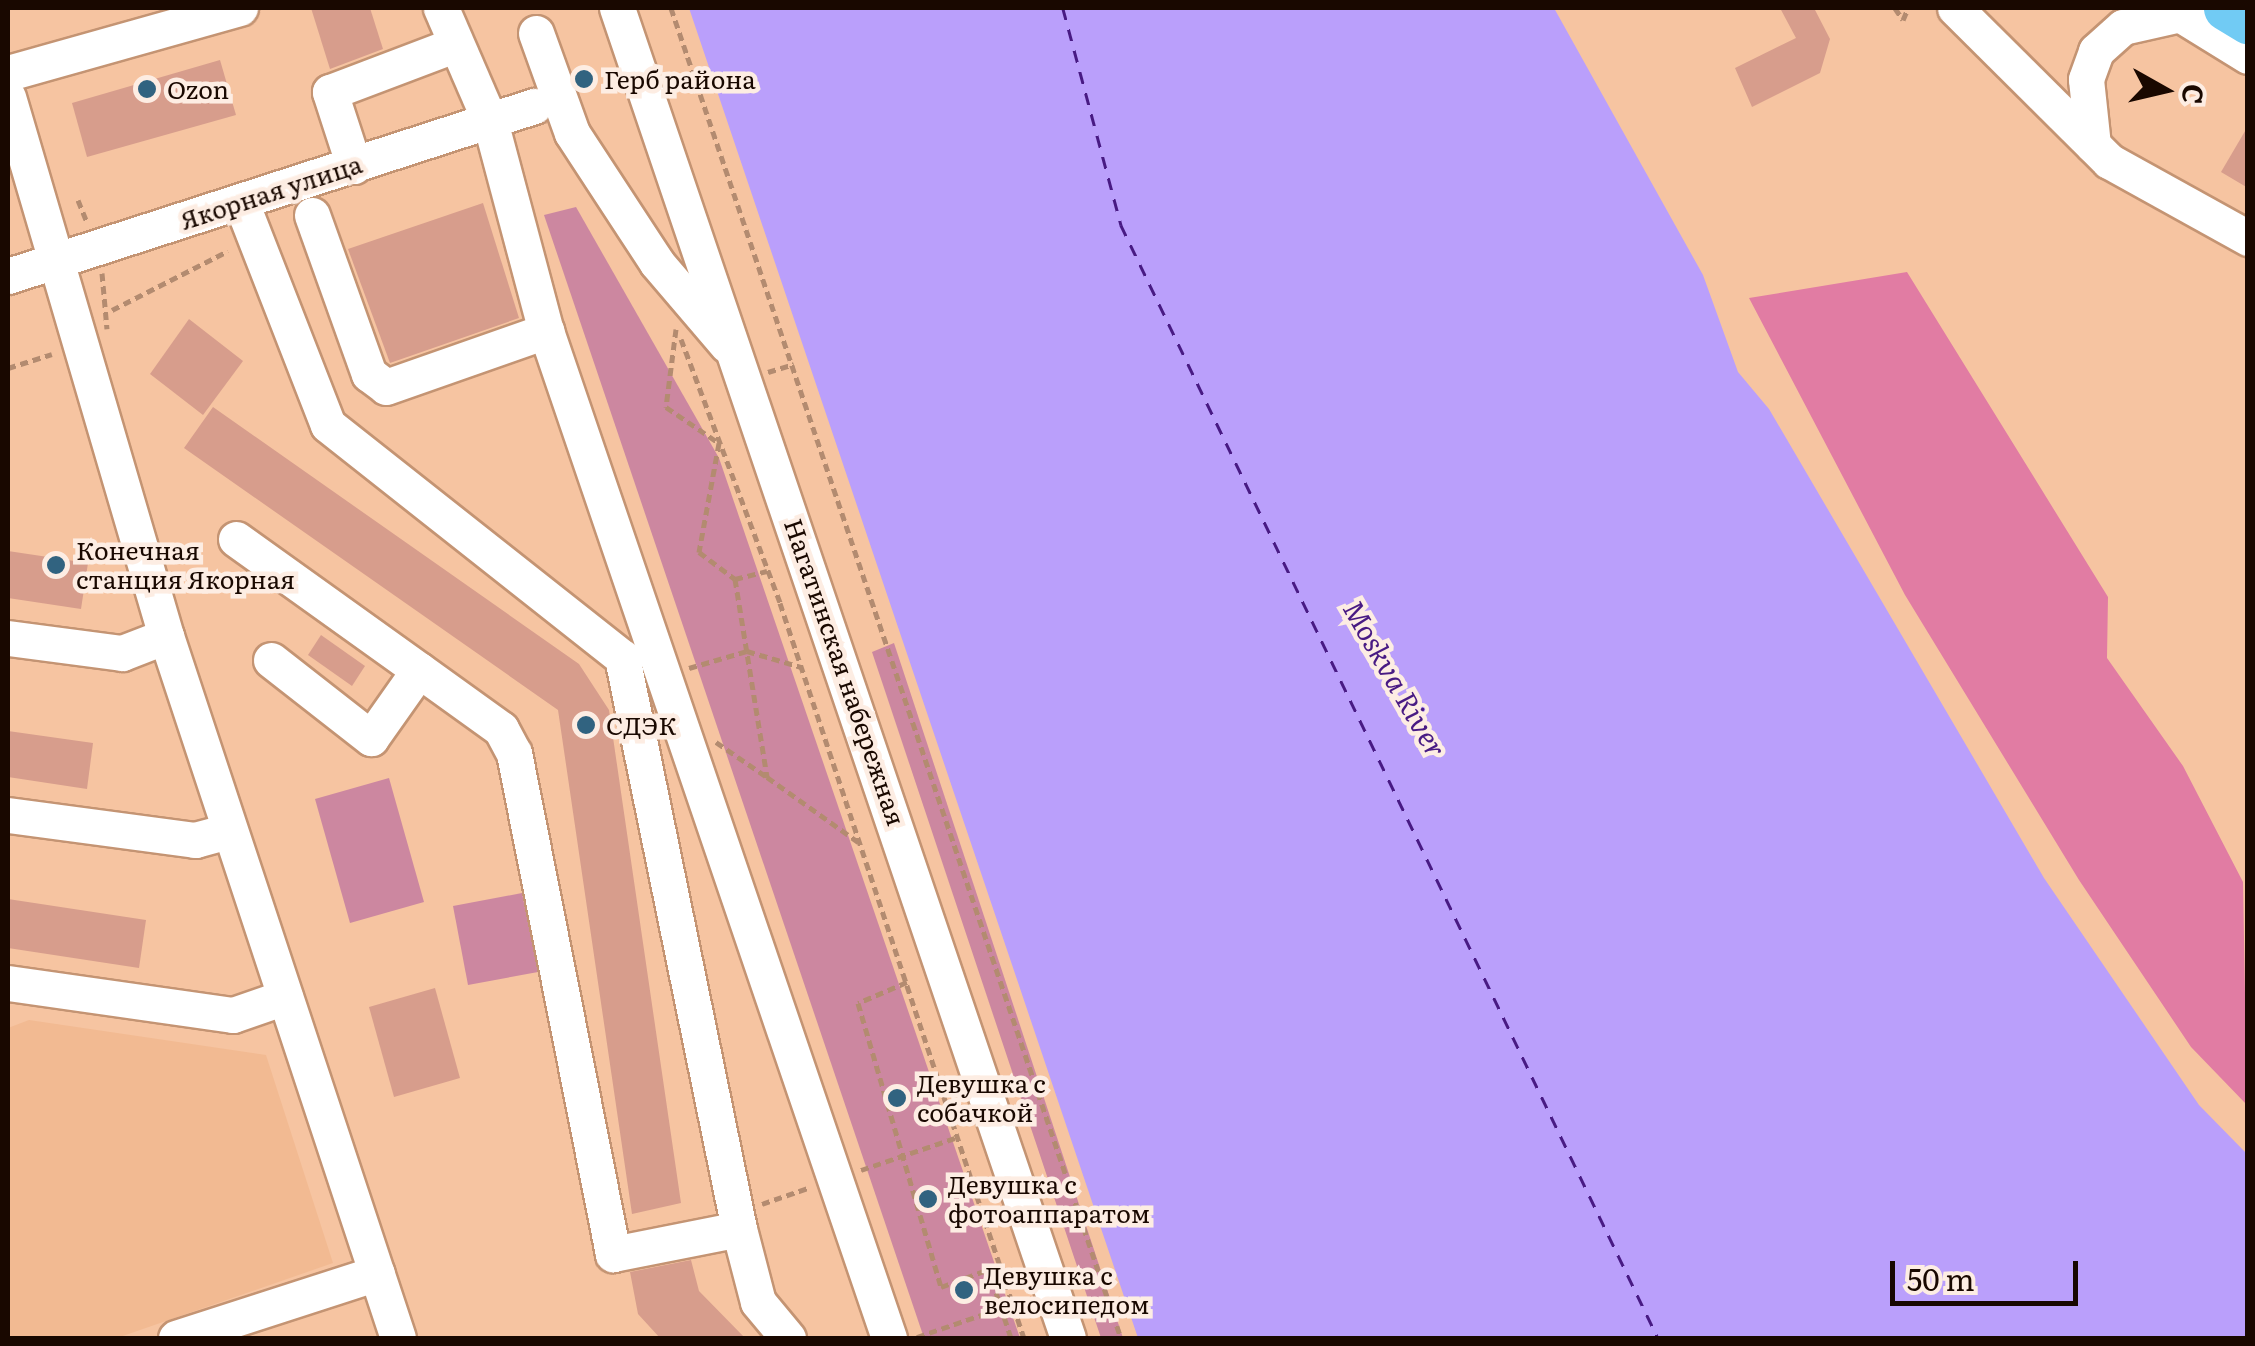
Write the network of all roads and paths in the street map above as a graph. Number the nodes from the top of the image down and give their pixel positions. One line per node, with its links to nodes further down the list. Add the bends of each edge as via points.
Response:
1 (240, 8): 13 (street)
2 (441, 8): 11 (street)
3 (617, 8): 22 (street, Нагатинская набережная)
4 (672, 8): 69 (path)
5 (1895, 8): 6 (path, via 1903,20)
6 (1908, 8)
7 (1955, 8): 18 (street)
8 (2226, 8): 10 (main road)
9 (536, 20): 15 (street); 17 (street)
10 (2248, 21)
11 (454, 44): 16 (street); 19 (street, via 330,92)
12 (2248, 56): 18 (street, via 2180,14 2123,27 2096,51 2086,78)
13 (8, 73)
14 (8, 97): 25 (street)
15 (534, 106): 16 (street, Якорная улица); 17 (street)
16 (490, 121): 19 (street, Якорная улица); 29 (street)
17 (572, 133): 26 (street)
18 (2092, 145): 24 (street)
19 (354, 166): 20 (street, Якорная улица)
20 (241, 202): 23 (street); 25 (street, Якорная улица)
21 (312, 215): 29 (street, via 369,374 386,387)
22 (696, 234): 26 (street, via 681,260); 31 (street, Нагатинская набережная)
23 (259, 238): 28 (path, via 160,279); 55 (street, via 328,425 622,656)
24 (2248, 238)
25 (56, 261): 27 (street, Якорная улица); 30 (street)
26 (658, 264): 31 (street)
27 (8, 276)
28 (112, 310)
29 (546, 331): 43 (street)
30 (81, 345): 32 (path); 37 (street)
31 (740, 359): 68 (street, Нагатинская набережная)
32 (8, 368)
33 (719, 443): 33 (path, via 687,360 677,326 666,406); 35 (path); 36 (path, via 699,552)
34 (236, 539): 42 (street)
35 (767, 571): 36 (path); 41 (path)
36 (735, 579): 39 (path)
37 (166, 636): 38 (street, via 122,653); 47 (street)
38 (8, 638)
39 (747, 651): 41 (path); 43 (path); 45 (path)
40 (271, 660): 42 (street, via 372,738)
41 (801, 667): 48 (path)
42 (419, 670): 55 (street, via 501,729 514,754 613,1254)
43 (663, 676): 44 (street)
44 (677, 716): 45 (path); 54 (street)
45 (767, 777): 48 (path)
46 (8, 815): 47 (street, via 195,840)
47 (228, 831): 51 (street)
48 (860, 844): 49 (path)
49 (907, 982): 52 (path); 53 (path, via 858,1003)
50 (8, 984): 51 (street, via 233,1015)
51 (285, 997): 58 (street)
52 (958, 1137): 53 (path); 56 (path)
53 (899, 1157): 54 (path); 57 (path, via 941,1286)
54 (846, 1175): 55 (path); 64 (street)
55 (738, 1221): 63 (street, via 758,1302)
56 (1000, 1265): 57 (path); 59 (path)
57 (988, 1268): 60 (path)
58 (377, 1273): 61 (street); 62 (street)
59 (1013, 1304): 60 (path); 67 (path)
60 (1002, 1308): 65 (path); 66 (path)
61 (180, 1338)
62 (398, 1338)
63 (788, 1338)
64 (889, 1338)
65 (912, 1338)
66 (1011, 1338)
67 (1024, 1338)
68 (1068, 1338)
69 (1121, 1338)

